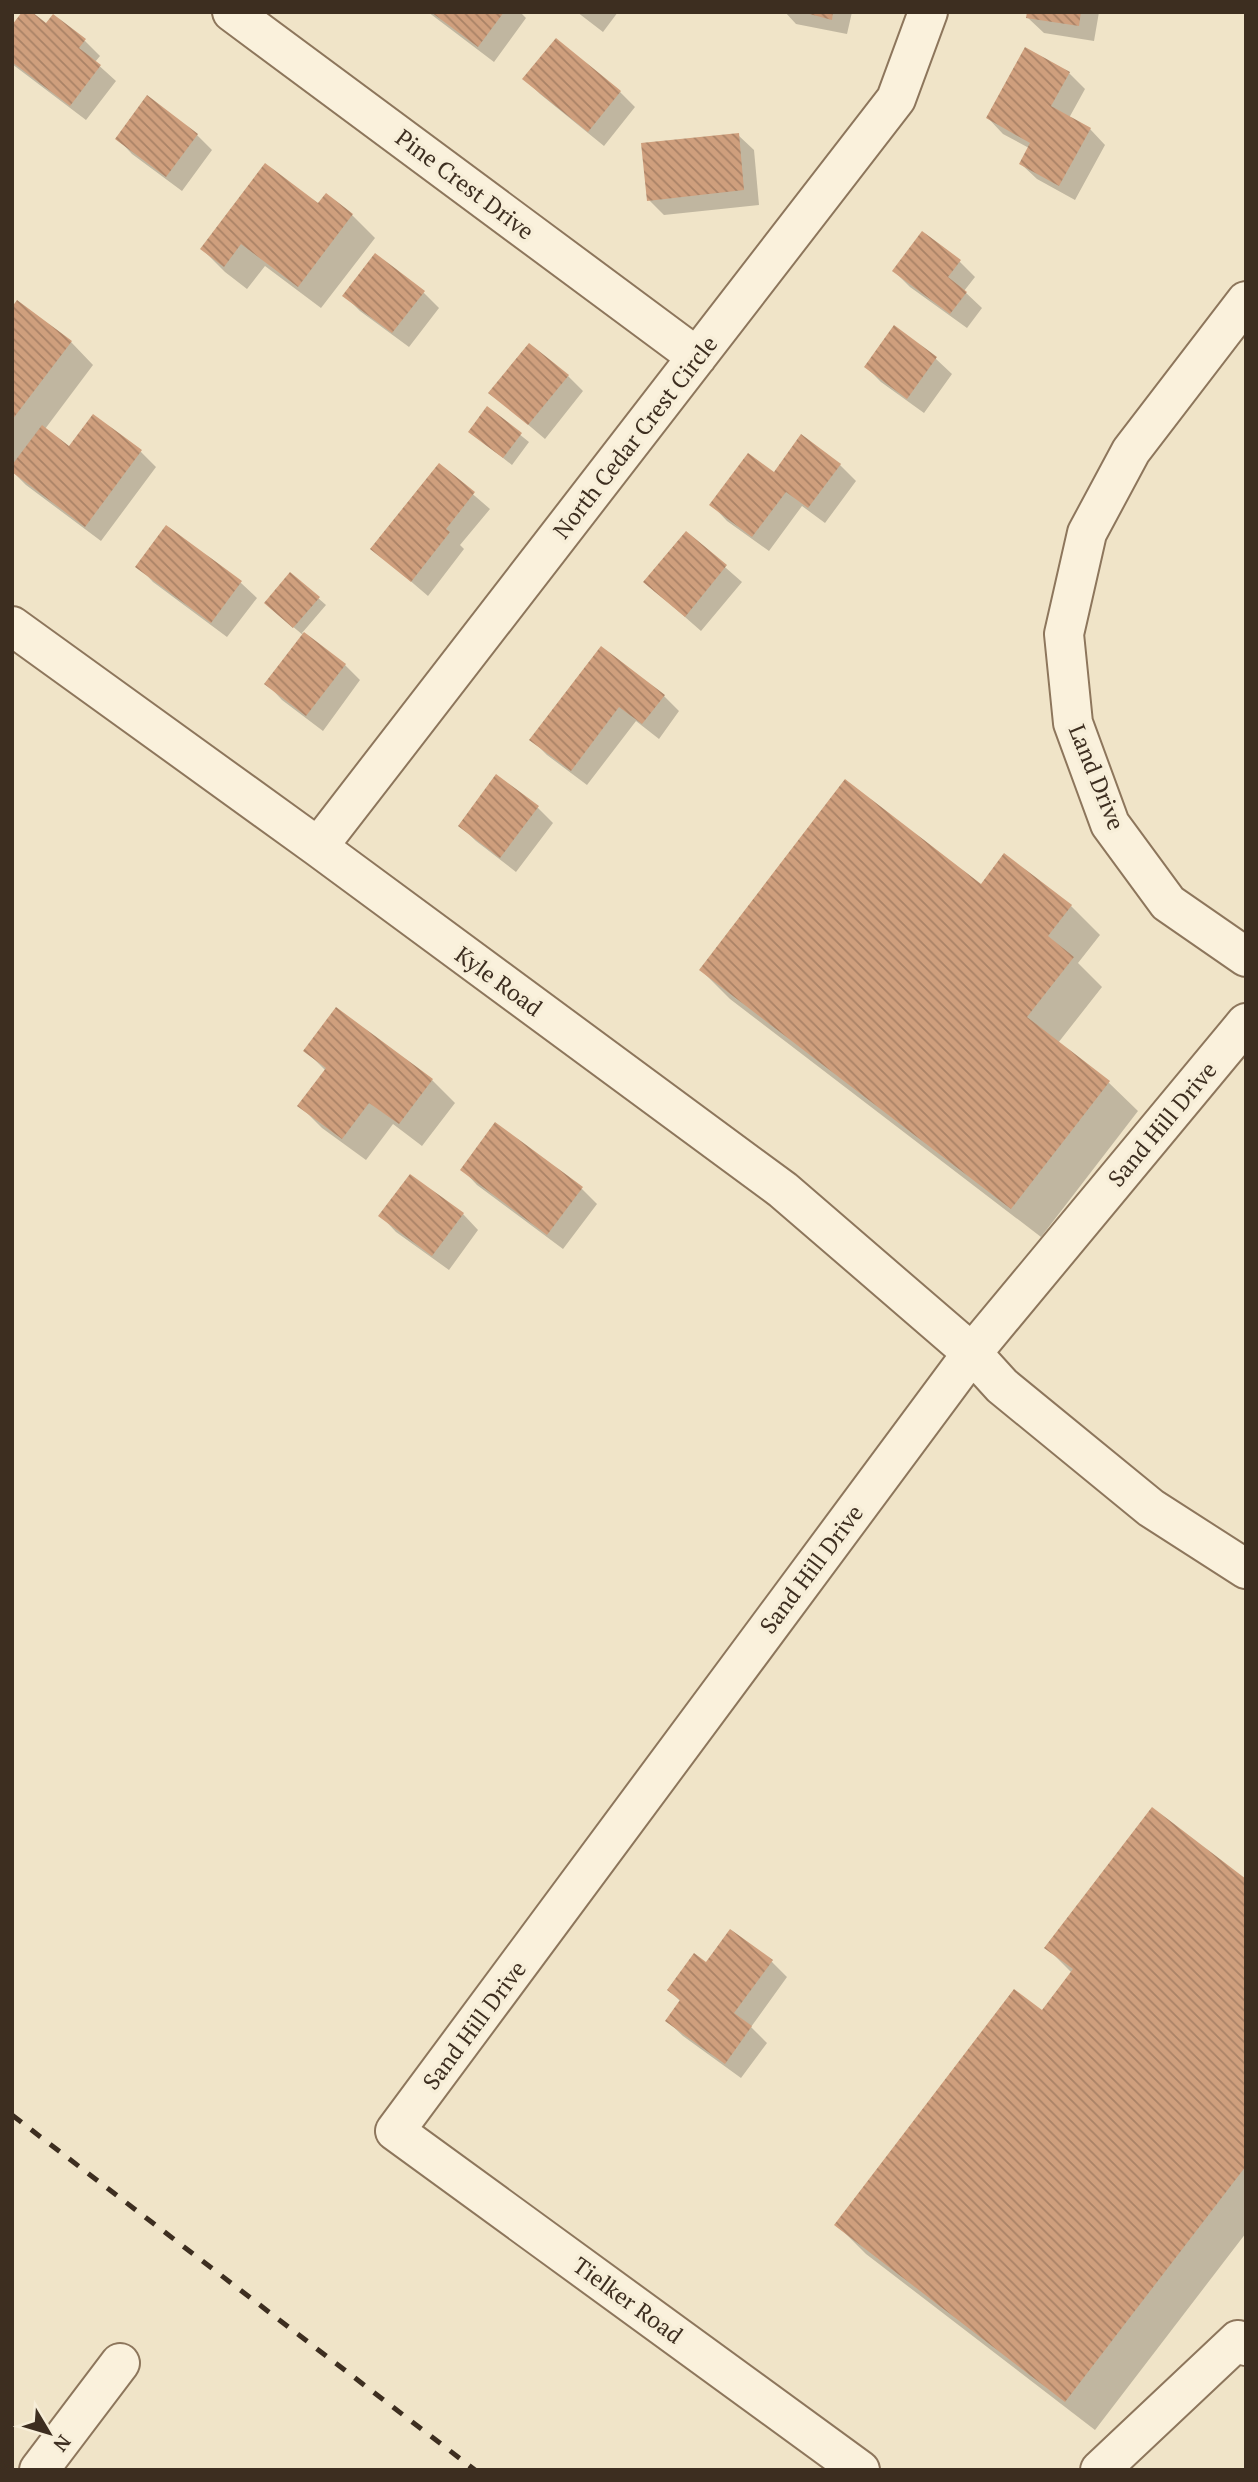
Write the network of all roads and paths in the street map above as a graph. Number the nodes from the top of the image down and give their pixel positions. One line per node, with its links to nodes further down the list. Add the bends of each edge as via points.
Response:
1 (232, 12): 4 (street, Pine Crest Drive)
2 (928, 12): 4 (street, North Cedar Crest Circle, via 895,99)
3 (1246, 301): 7 (street, Land Drive, via 1118,474 1087,533 1064,634 1073,723 1110,824 1168,903)
4 (697, 357): 6 (street, North Cedar Crest Circle)
5 (12, 626): 6 (street, Kyle Road)
6 (318, 847): 9 (street, Kyle Road, via 783,1190)
7 (1246, 957)
8 (1246, 1023): 9 (street, Sand Hill Drive)
9 (972, 1353): 10 (street, Kyle Road, via 1002,1386 1152,1508); 11 (street, Sand Hill Drive)
10 (1246, 1569)
11 (395, 2131): 15 (street, Tielker Road)
12 (1246, 2346): 16 (street, via 1238,2340)
13 (120, 2362): 14 (street)
14 (39, 2470)
15 (860, 2470)
16 (1100, 2470)

